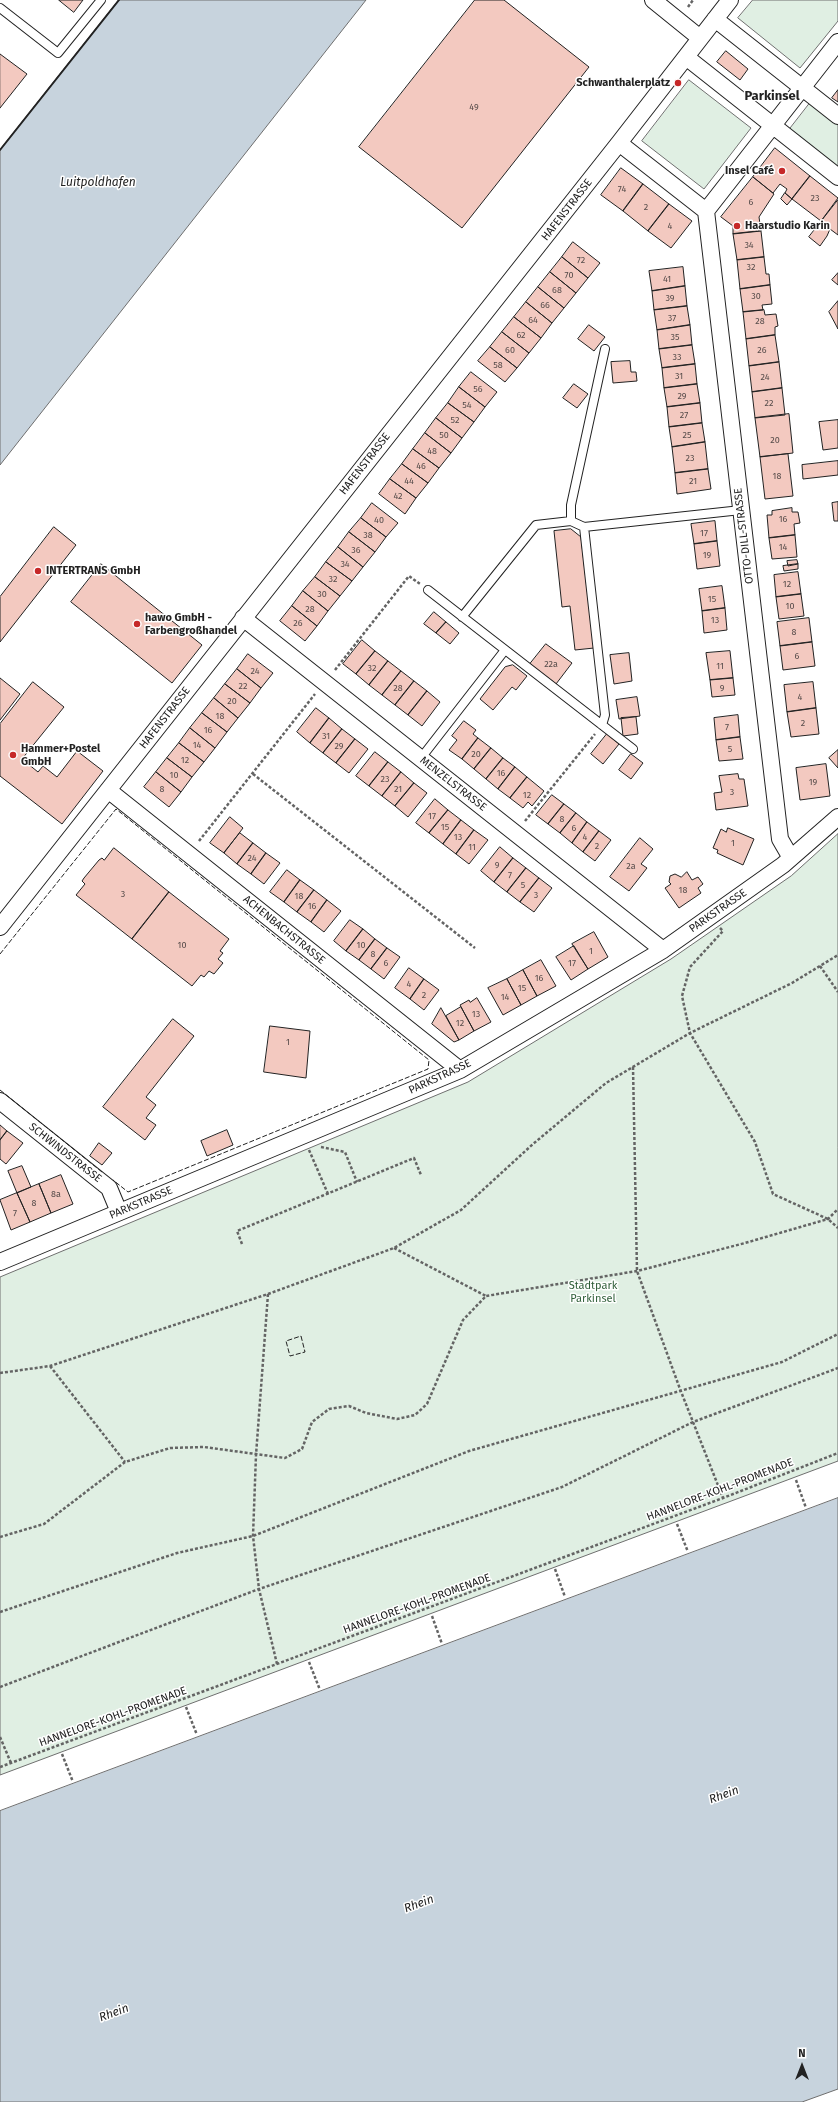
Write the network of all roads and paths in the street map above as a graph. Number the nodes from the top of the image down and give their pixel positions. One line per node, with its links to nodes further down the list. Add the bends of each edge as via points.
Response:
1 (101, 0): 4 (lane, via 58,53)
2 (653, 0): 6 (street)
3 (730, 0): 5 (street, HAFENSTRASSE)
4 (0, 8)
5 (715, 19): 6 (street, HAFENSTRASSE); 9 (street)
6 (700, 38): 8 (street, HAFENSTRASSE)
7 (838, 42): 9 (street)
8 (686, 57): 11 (street); 12 (street, HAFENSTRASSE)
9 (802, 88): 10 (street); 11 (street)
10 (838, 116)
11 (773, 126): 13 (street); 14 (street)
12 (619, 144): 14 (street); 21 (street, HAFENSTRASSE)
13 (838, 177)
14 (706, 211): 16 (street, OTTO-DILL-STRASSE)
15 (605, 349): 17 (lane, via 571,505)
16 (741, 510): 18 (lane); 32 (street, OTTO-DILL-STRASSE, via 780,839)
17 (571, 521): 18 (lane); 20 (lane, via 536,525)
18 (584, 527): 24 (lane, via 605,715)
19 (428, 590): 20 (lane); 23 (path, via 409,576)
20 (462, 617): 22 (lane)
21 (243, 618): 23 (street, MENZELSTRASSE); 28 (street, HAFENSTRASSE)
22 (505, 650): 24 (lane); 26 (lane)
23 (325, 682): 26 (street, MENZELSTRASSE); 27 (path)
24 (602, 725): 25 (lane); 30 (path)
25 (633, 749)
26 (421, 758): 30 (street, MENZELSTRASSE)
27 (253, 774): 31 (path); 35 (path)
28 (108, 790): 31 (street, ACHENBACHSTRASSE); 34 (street, HAFENSTRASSE)
29 (838, 816): 32 (street, PARKSTRASSE)
30 (515, 833): 36 (street, MENZELSTRASSE)
31 (189, 854): 43 (street, ACHENBACHSTRASSE)
32 (791, 858): 33 (street, PARKSTRASSE)
33 (712, 915): 36 (street, PARKSTRASSE); 41 (path, via 722,931 690,967 682,996)
34 (0, 927)
35 (475, 948)
36 (663, 950): 43 (street, PARKSTRASSE)
37 (838, 955): 38 (path)
38 (820, 966): 39 (path); 41 (path, via 792,984)
39 (837, 987): 40 (path)
40 (838, 992)
41 (690, 1033): 42 (path); 53 (path, via 755,1142 773,1194)
42 (633, 1066): 56 (path, via 606,1083 533,1144 461,1210); 58 (path)
43 (460, 1070): 45 (street, PARKSTRASSE)
44 (0, 1101): 52 (street, SCHWINDSTRASSE, via 109,1188)
45 (306, 1143): 47 (path); 50 (path); 52 (street, PARKSTRASSE)
46 (319, 1147): 49 (path, via 345,1152)
47 (314, 1148)
48 (421, 1175): 49 (path, via 414,1158)
49 (357, 1182): 50 (path)
50 (328, 1194): 55 (path, via 237,1231)
51 (838, 1209): 53 (path)
52 (119, 1212): 57 (street, PARKSTRASSE)
53 (828, 1220): 54 (path); 58 (path)
54 (838, 1228)
55 (242, 1244)
56 (394, 1248): 59 (path); 60 (path)
57 (0, 1262)
58 (637, 1271): 60 (path); 65 (path)
59 (268, 1294): 62 (path); 68 (path)
60 (486, 1296): 68 (path, via 463,1320 427,1404 415,1414 397,1419 366,1413 349,1406 329,1409 312,1422 302,1448 285,1458)
61 (838, 1334): 65 (path, via 782,1362)
62 (50, 1366): 64 (path); 69 (path)
63 (838, 1368): 66 (path)
64 (0, 1373)
65 (680, 1389): 66 (path); 74 (path, via 469,1450)
66 (693, 1422): 71 (path); 78 (path, via 562,1486)
67 (838, 1453): 71 (path, HANNELORE-KOHL-PROMENADE)
68 (256, 1456): 69 (path, via 204,1447 170,1448); 74 (path)
69 (124, 1462): 75 (path, via 44,1524)
70 (796, 1480): 72 (path)
71 (723, 1498): 84 (path, HANNELORE-KOHL-PROMENADE)
72 (806, 1508)
73 (678, 1524): 76 (path)
74 (253, 1536): 78 (path); 80 (path, via 177,1553)
75 (0, 1537)
76 (688, 1552)
77 (555, 1569): 79 (path)
78 (259, 1589): 84 (path); 85 (path)
79 (565, 1597)
80 (0, 1612)
81 (432, 1616): 82 (path)
82 (442, 1644)
83 (309, 1662): 86 (path)
84 (277, 1664): 91 (path, HANNELORE-KOHL-PROMENADE)
85 (0, 1687)
86 (320, 1690)
87 (186, 1707): 88 (path)
88 (197, 1735)
89 (0, 1737): 91 (path)
90 (62, 1754): 93 (path)
91 (11, 1763): 92 (path, HANNELORE-KOHL-PROMENADE)
92 (0, 1767)
93 (73, 1782)

